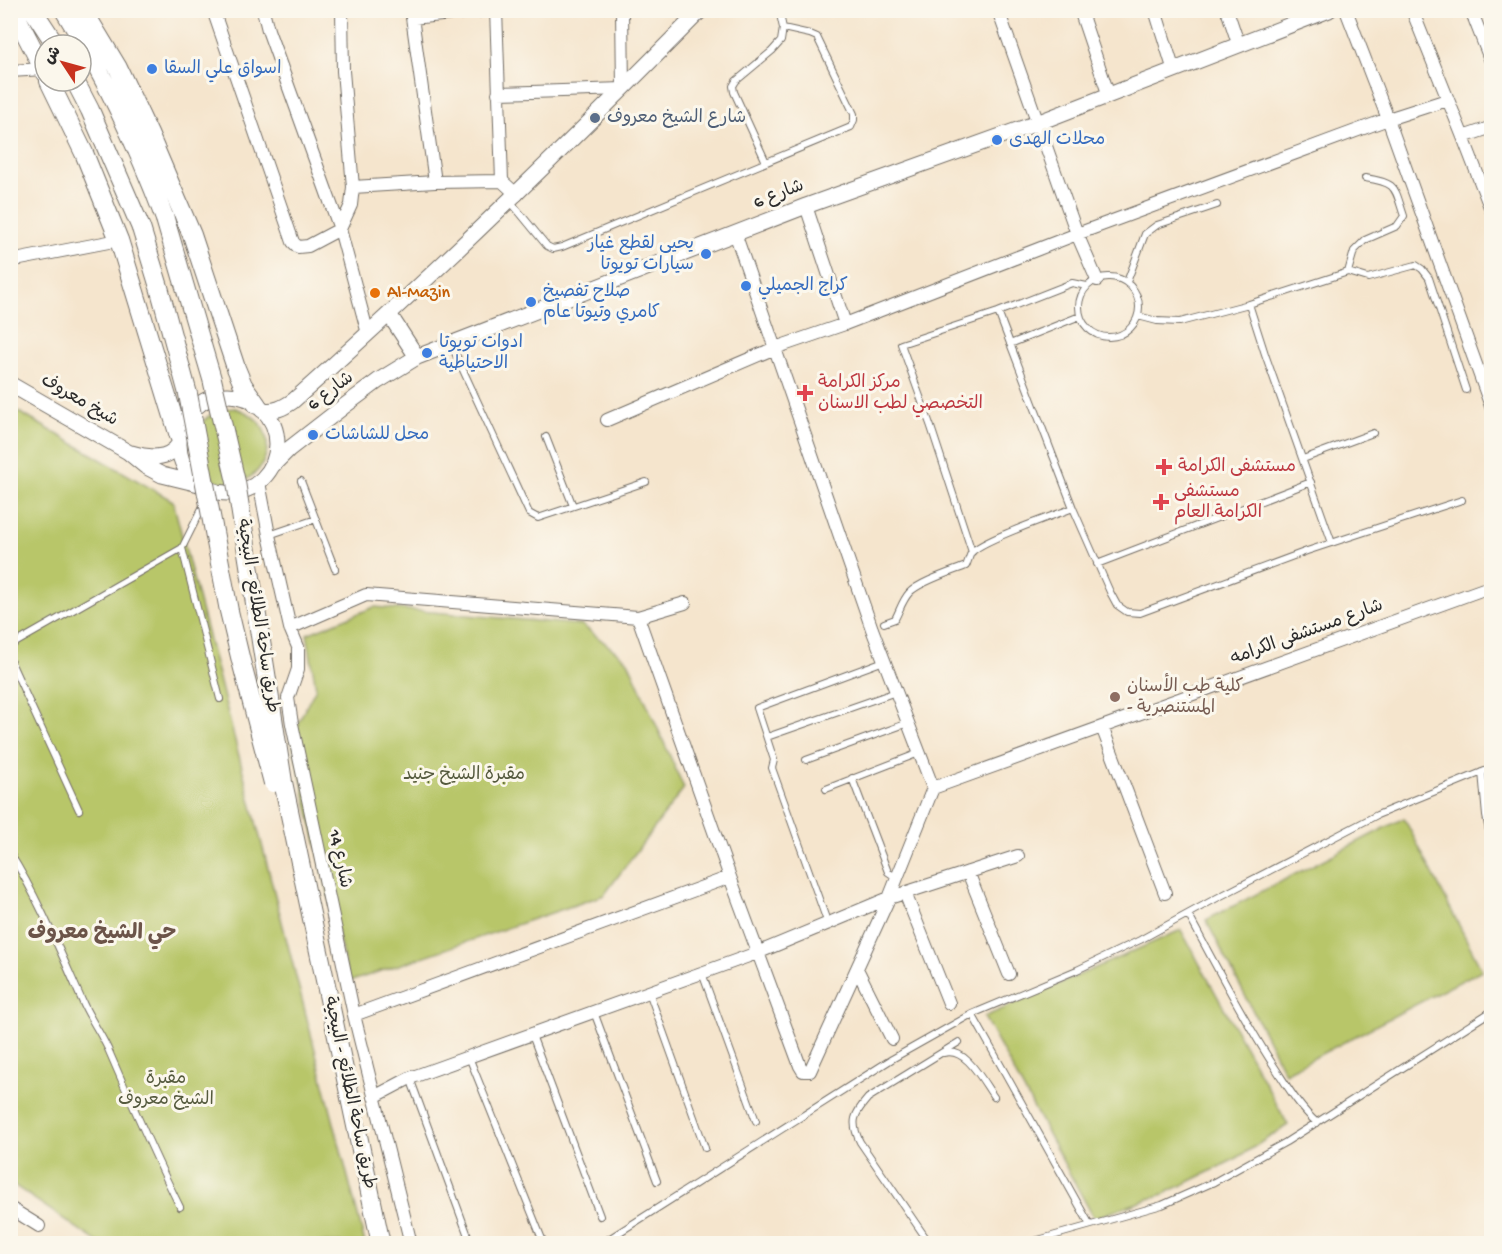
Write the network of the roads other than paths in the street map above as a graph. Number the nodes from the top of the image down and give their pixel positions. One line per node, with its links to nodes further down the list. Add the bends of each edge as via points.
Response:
1 (13, 10): 25 (main road)
2 (33, 10): 23 (main road)
3 (64, 10): 153 (main road, طريق ساحة الطلائع - البيجية, bridge, via 145,166 165,219 212,379 236,482 283,782)
4 (83, 10): 70 (main road, via 118,68 149,134 192,235 236,368)
5 (213, 10): 49 (street, via 293,243 308,246)
6 (263, 10): 49 (street)
7 (342, 10): 44 (street)
8 (491, 10): 21 (street)
9 (496, 10): 33 (street)
10 (622, 10): 30 (street)
11 (701, 10): 30 (street)
12 (779, 10): 22 (lane)
13 (998, 10): 37 (street)
14 (1080, 10): 34 (street)
15 (1155, 10): 28 (street)
16 (1227, 10): 24 (street)
17 (1346, 10): 36 (street)
18 (1412, 10): 35 (street)
19 (1471, 10): 26 (street)
20 (1327, 11): 24 (street, شارع 6)
21 (412, 14): 43 (street)
22 (783, 28): 40 (lane, via 781,41 733,86); 40 (lane, via 817,38 854,120 851,127)
23 (48, 33)
24 (1239, 46): 28 (street, شارع 6)
25 (33, 49)
26 (1491, 64)
27 (10, 71): 29 (street)
28 (1174, 71): 34 (street, شارع 6)
29 (33, 73)
30 (624, 89): 33 (street); 45 (street)
31 (55, 93): 52 (main road)
32 (81, 93): 153 (main road, طريق ساحة الطلائع - البيجية, bridge, via 141,228 188,394 229,611 324,981)
33 (498, 93): 42 (street)
34 (1109, 96): 37 (street, شارع 6)
35 (1447, 100): 36 (street); 39 (street)
36 (1388, 119): 51 (street); 71 (street)
37 (1037, 123): 47 (street, شارع 6); 51 (street)
38 (1491, 126): 39 (street)
39 (1463, 137): 48 (street)
40 (766, 162): 45 (lane, via 553,249)
41 (1365, 178): 54 (lane, via 1384,181 1395,188 1404,216 1397,226 1365,240 1354,251)
42 (502, 181): 43 (street); 45 (street)
43 (435, 182): 44 (street)
44 (353, 187): 49 (street, via 351,205)
45 (513, 198): 59 (street)
46 (1217, 205): 55 (lane, via 1157,225 1145,234)
47 (806, 206): 50 (street, شارع 6); 62 (street)
48 (1491, 212)
49 (340, 229): 63 (street)
50 (735, 233): 64 (street, شارع 6); 66 (street)
51 (1077, 234): 56 (street); 62 (street)
52 (119, 240): 53 (street); 75 (main road)
53 (10, 261)
54 (1348, 272): 57 (lane); 69 (lane, via 1368,278 1416,265 1422,269 1429,278)
55 (1126, 282): 56 (lane, via 1102,277); 61 (lane, via 1135,291)
56 (1092, 283): 58 (lane, via 1072,283); 60 (lane, via 1083,292)
57 (1249, 304): 61 (lane, via 1180,322); 77 (lane)
58 (998, 312): 65 (lane); 91 (lane, via 901,344)
59 (389, 314): 63 (street); 67 (street)
60 (1080, 316): 61 (lane, via 1086,327 1109,337 1131,327); 65 (lane)
61 (1138, 316)
62 (845, 324): 66 (street)
63 (368, 334): 70 (street, via 293,401 275,411)
64 (450, 344): 67 (street, شارع 6); 85 (lane, via 529,513 538,518)
65 (1010, 344): 86 (lane)
66 (775, 348): 72 (street); 101 (street)
67 (417, 357): 78 (street, شارع 6, via 343,406)
68 (10, 384): 76 (street, شیخ معروف)
69 (1466, 390)
70 (260, 407): 75 (street, via 244,397 215,396 191,412 183,423); 78 (street, via 275,430 276,455)
71 (1491, 409)
72 (607, 420)
73 (1373, 433): 77 (lane)
74 (546, 437): 85 (lane)
75 (179, 440): 76 (street, via 175,450 166,455); 83 (street, via 188,473)
76 (128, 452): 83 (street, شیخ معروف, via 162,475)
77 (1303, 459): 81 (lane)
78 (271, 467): 79 (street)
79 (259, 482): 83 (street, via 228,493); 88 (street, شارع 14)
80 (302, 482): 87 (lane)
81 (1311, 482): 89 (lane); 92 (lane)
82 (646, 483): 85 (lane)
83 (207, 488): 90 (lane)
84 (1462, 500): 89 (lane)
85 (573, 506)
86 (1073, 508): 91 (lane); 92 (lane)
87 (316, 519): 88 (lane); 93 (lane)
88 (268, 535): 98 (street, شارع 14)
89 (1332, 543): 92 (lane, via 1140,613 1127,612 1117,605)
90 (182, 548): 99 (lane); 103 (lane)
91 (972, 552): 97 (lane, via 966,566 910,591 895,619)
92 (1097, 564)
93 (335, 569)
94 (1491, 586): 105 (street, شارع مستشفى الكرامه)
95 (685, 603): 96 (street)
96 (638, 617): 98 (street, via 366,596); 119 (street)
97 (884, 623)
98 (291, 628): 135 (street, شارع 14, via 298,647 298,669 288,698 292,724)
99 (10, 646)
100 (10, 660): 114 (lane)
101 (884, 661): 102 (street); 106 (lane, via 757,708)
102 (896, 692): 104 (street); 106 (lane)
103 (220, 699)
104 (908, 723): 107 (street); 108 (lane)
105 (1102, 727): 112 (street, شارع مستشفى الكرامه); 122 (street)
106 (767, 737): 125 (lane, via 774,760 772,768)
107 (919, 753): 111 (lane); 112 (street)
108 (806, 759)
109 (1491, 768): 110 (lane)
110 (1482, 772): 115 (lane); 124 (lane, via 1377,815)
111 (852, 778): 113 (lane); 120 (lane, via 888,872)
112 (933, 788): 120 (street)
113 (826, 789)
114 (79, 810)
115 (1491, 846)
116 (10, 853): 148 (lane, via 107,1046)
117 (1018, 856): 118 (street)
118 (968, 872): 121 (street); 129 (street)
119 (730, 877): 126 (street); 135 (street)
120 (897, 878): 123 (street)
121 (904, 893): 123 (street); 131 (street)
122 (1165, 893)
123 (889, 898): 125 (street); 127 (street)
124 (1188, 914): 134 (lane, via 1077,970); 145 (lane, via 1252,1031 1291,1092)
125 (828, 924): 126 (street)
126 (757, 953): 127 (street, via 802,1071 806,1072 813,1066); 128 (street)
127 (857, 969): 137 (street)
128 (702, 973): 130 (street); 144 (lane)
129 (1009, 974)
130 (649, 992): 133 (street); 146 (lane)
131 (949, 1004)
132 (1491, 1011): 145 (lane)
133 (594, 1012): 136 (street); 147 (lane)
134 (972, 1014): 151 (lane); 157 (lane, via 892,1059)
135 (354, 1015): 142 (street, شارع 14)
136 (532, 1034): 140 (street); 150 (lane)
137 (891, 1039)
138 (959, 1041): 139 (lane)
139 (938, 1054): 143 (lane, via 961,1054); 158 (lane, via 868,1098 854,1122 860,1142)
140 (469, 1057): 141 (street); 156 (lane)
141 (410, 1078): 142 (street); 155 (lane)
142 (374, 1096): 154 (street, شارع 14)
143 (994, 1097)
144 (756, 1121)
145 (1317, 1123): 151 (lane, via 1214,1182 1162,1206)
146 (705, 1148)
147 (657, 1181)
148 (180, 1206)
149 (10, 1208): 152 (street)
150 (600, 1216)
151 (1090, 1225): 159 (lane)
152 (39, 1226)
153 (381, 1244)
154 (411, 1244)
155 (471, 1244)
156 (544, 1244)
157 (601, 1244)
158 (930, 1244)
159 (1024, 1244)

